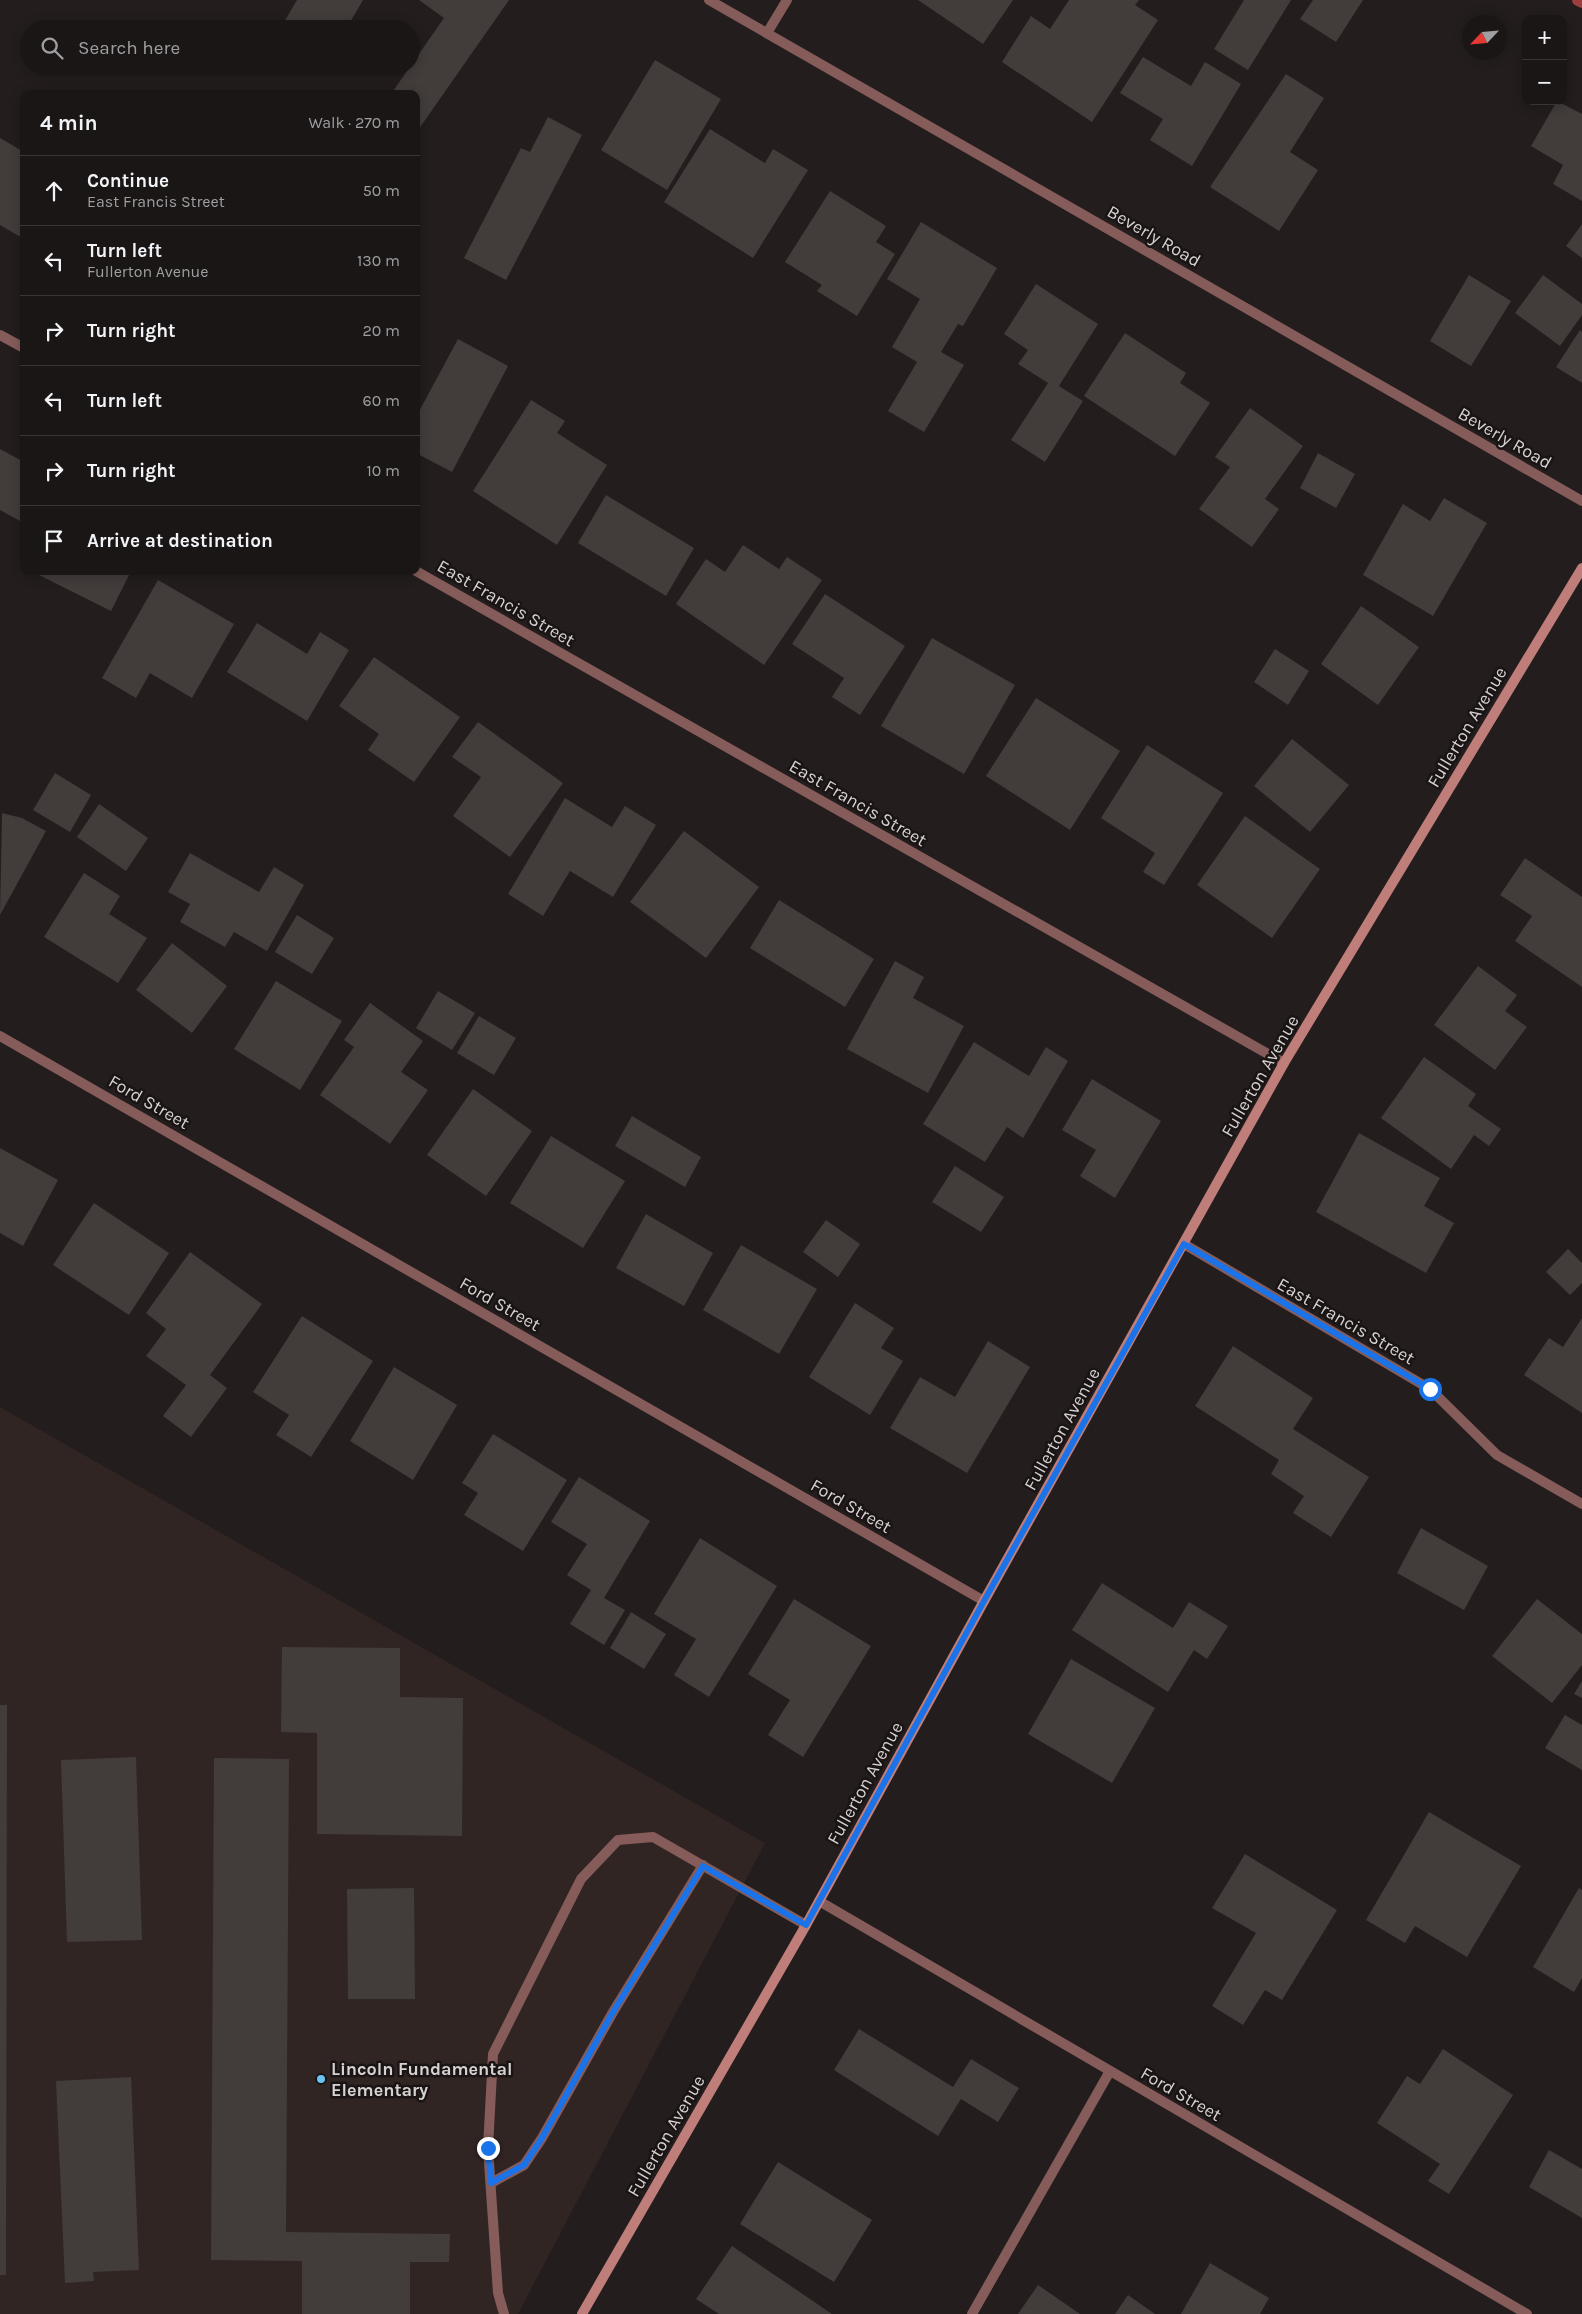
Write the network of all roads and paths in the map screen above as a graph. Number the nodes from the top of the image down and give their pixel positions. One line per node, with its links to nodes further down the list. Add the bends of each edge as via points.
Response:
1 (709, 0): 3 (street, Beverly Road)
2 (787, 0): 3 (street)
3 (767, 33): 6 (street, Beverly Road)
4 (0, 335): 5 (street)
5 (20, 346)
6 (1582, 501)
7 (1582, 568): 10 (main road, Fullerton Avenue)
8 (420, 573): 10 (street, East Francis Street)
9 (0, 1036): 13 (street, Ford Street)
10 (1284, 1063): 11 (main road, Fullerton Avenue)
11 (1184, 1244): 12 (street, East Francis Street, via 1430,1389 1498,1455); 13 (main road, Fullerton Avenue)
12 (1582, 1504)
13 (984, 1601): 15 (main road, Fullerton Avenue)
14 (703, 1866): 16 (street); 18 (street, via 524,2165); 18 (street, via 653,1837 618,1840 581,1879 493,2054 488,2148)
15 (819, 1901): 16 (main road, Fullerton Avenue); 17 (street, Ford Street)
16 (806, 1925): 20 (main road, Fullerton Avenue)
17 (1110, 2071): 21 (street); 22 (street, Ford Street)
18 (491, 2183): 19 (street, via 498,2293)
19 (504, 2314)
20 (582, 2314)
21 (972, 2314)
22 (1527, 2314)

